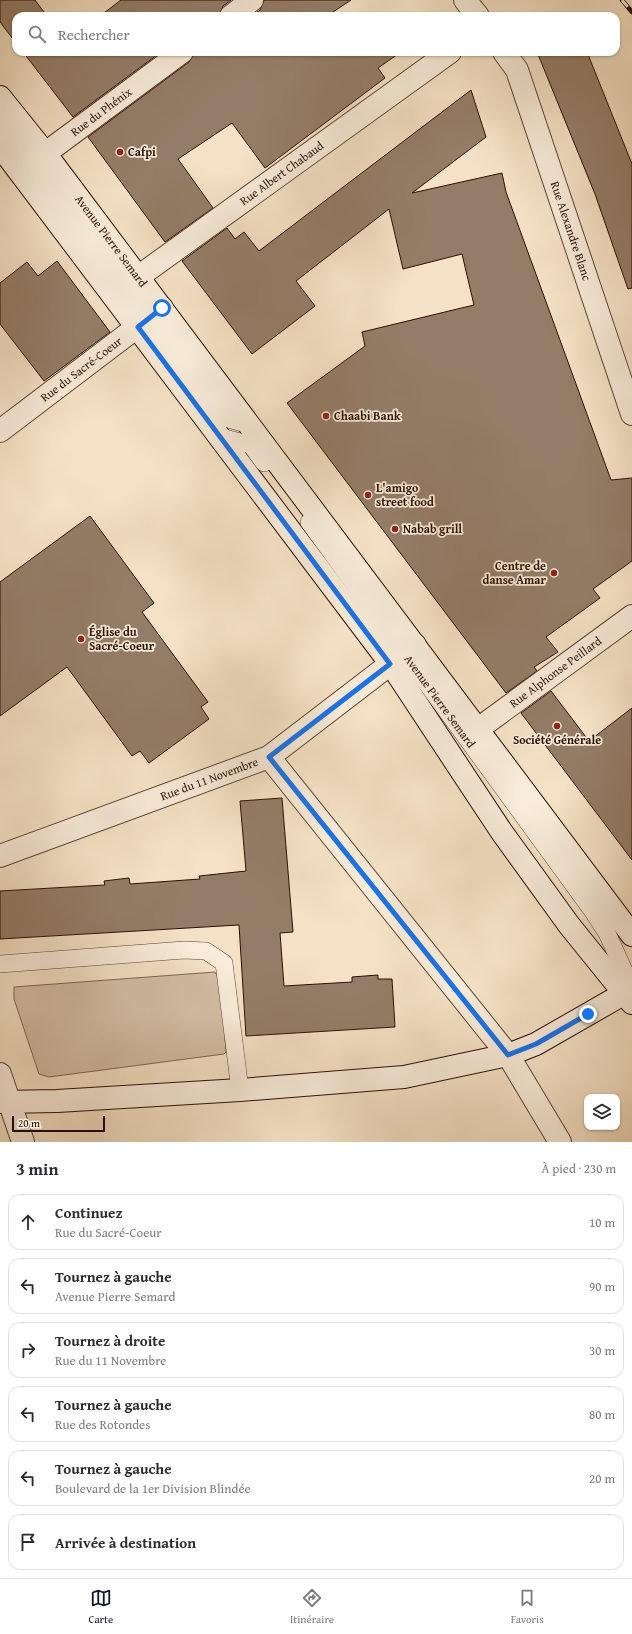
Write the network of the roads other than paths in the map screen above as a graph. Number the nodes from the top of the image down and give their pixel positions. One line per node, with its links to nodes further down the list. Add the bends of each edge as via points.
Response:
1 (252, 0): 3 (street)
2 (465, 0): 4 (street)
3 (236, 12)
4 (475, 12)
5 (177, 56): 11 (street, Rue du Phénix)
6 (444, 56): 12 (street, Rue Albert Chabaud)
7 (507, 56): 14 (street, Rue Alexandre Blanc, via 517,70)
8 (0, 97): 11 (street, Avenue Pierre Semard)
9 (0, 123): 11 (lane, Avenue Pierre Semard)
10 (0, 146): 11 (street, Avenue Pierre Semard)
11 (33, 162): 12 (street, Avenue Pierre Semard); 12 (street, Avenue Pierre Semard)
12 (126, 286): 13 (street, Avenue Pierre Semard); 13 (street, Avenue Pierre Semard)
13 (150, 318): 15 (street, Rue du Sacré-Coeur); 17 (street, Avenue Pierre Semard, via 221,437); 17 (street, Avenue Pierre Semard, via 250,425)
14 (632, 414)
15 (0, 431)
16 (632, 616): 18 (street, Rue Alphonse Peillard)
17 (403, 654): 18 (street, Avenue Pierre Semard); 19 (street, Rue du 11 Novembre); 23 (street, Avenue Pierre Semard, via 501,831 569,925)
18 (478, 730): 21 (street, Avenue Pierre Semard)
19 (269, 757): 20 (street, Rue du 11 Novembre); 24 (street)
20 (0, 856)
21 (632, 935)
22 (0, 964): 26 (lane, via 184,950 206,951 224,962)
23 (629, 995): 24 (street, via 536,1044)
24 (508, 1055): 26 (street, via 404,1077); 29 (street)
25 (0, 1074): 27 (street)
26 (240, 1090): 27 (street)
27 (5, 1102): 28 (street)
28 (23, 1142)
29 (560, 1142)

